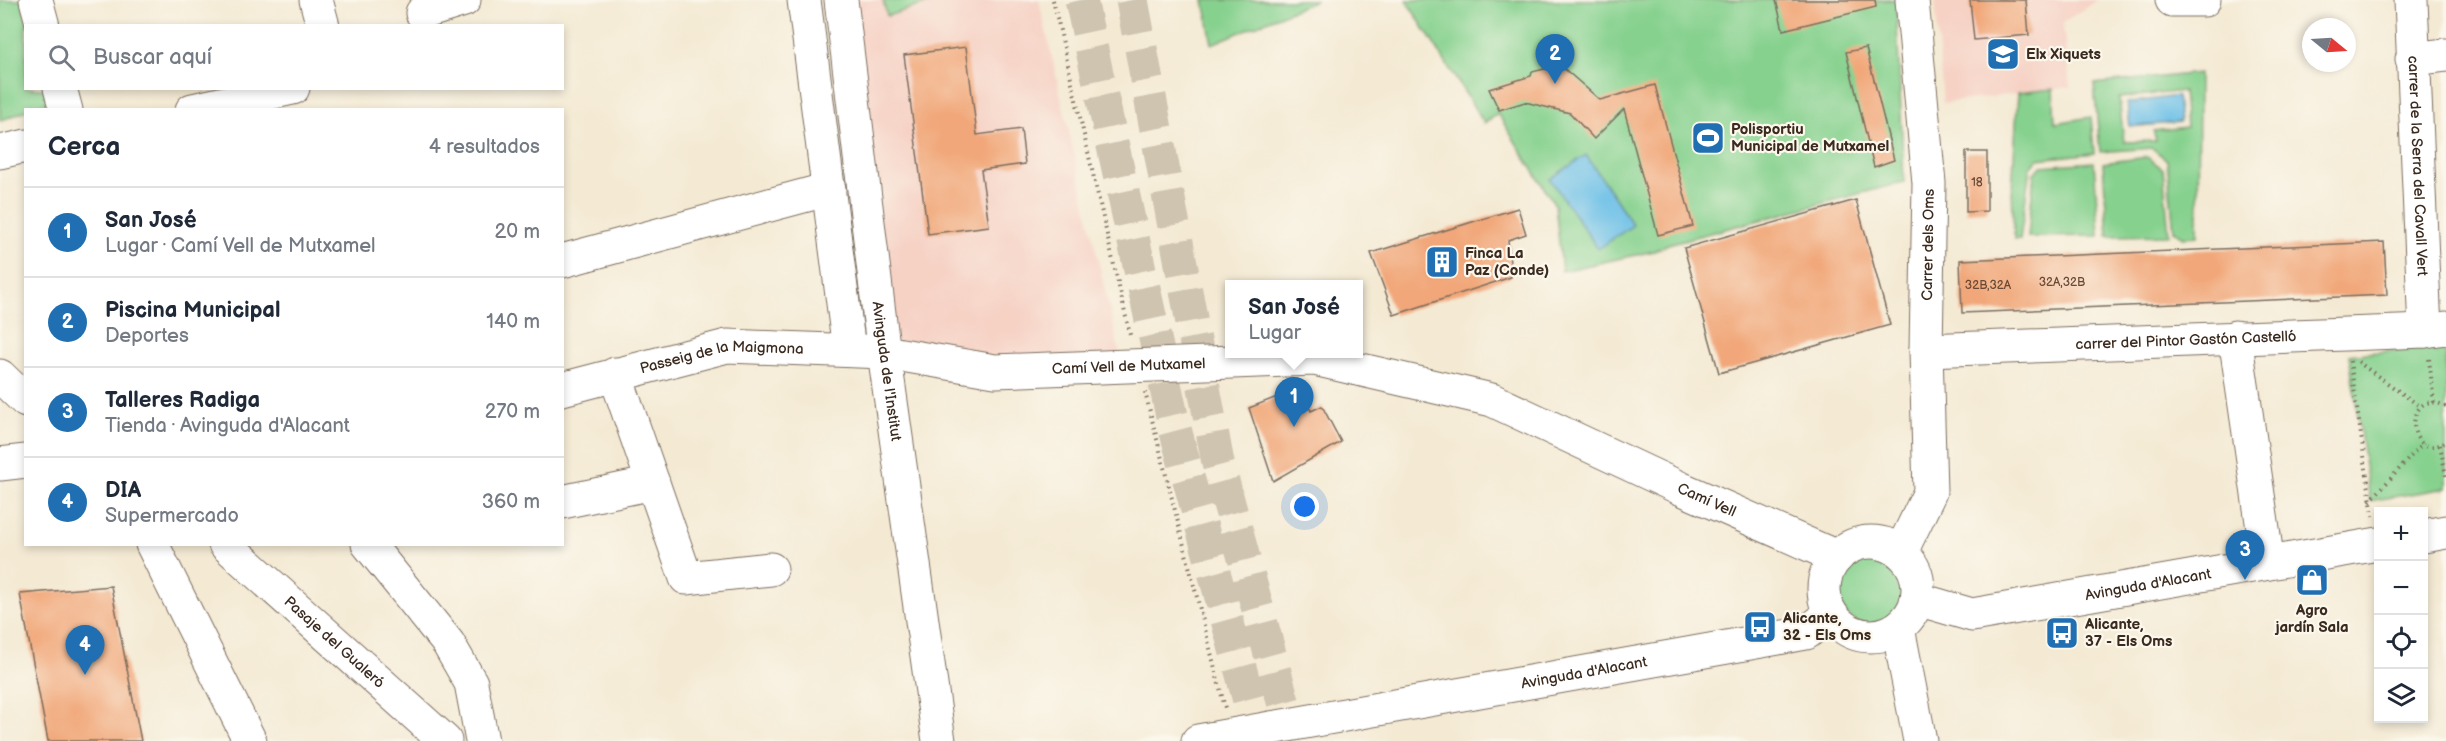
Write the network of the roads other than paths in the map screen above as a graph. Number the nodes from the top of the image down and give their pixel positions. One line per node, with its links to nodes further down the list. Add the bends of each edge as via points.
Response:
1 (36, 0): 11 (street)
2 (316, 0): 12 (street)
3 (464, 0): 10 (street)
4 (804, 0): 21 (street)
5 (841, 0): 27 (street, Avinguda de l'Institut)
6 (1912, 0): 26 (street, Carrer dels Oms, via 1929,183)
7 (2172, 0): 8 (street)
8 (2204, 0)
9 (2411, 0): 14 (street, carrer de la Serra del Cavall Vert)
10 (422, 13)
11 (42, 24)
12 (322, 24)
13 (2446, 55): 14 (street)
14 (2412, 59): 24 (street, carrer de la Serra del Cavall Vert)
15 (61, 90): 17 (street)
16 (284, 90): 18 (street)
17 (65, 108)
18 (201, 108)
19 (24, 146): 20 (street)
20 (0, 152)
21 (829, 189): 22 (street); 25 (street)
22 (564, 260)
23 (2235, 337): 24 (street, carrer del Pintor Gastón Castelló); 26 (street, carrer del Pintor Gastón Castelló); 45 (street)
24 (2433, 338)
25 (849, 350): 27 (street, Passeig de la Maigmona); 28 (street, Passeig de la Maigmona, via 727,346)
26 (1926, 350): 43 (street, Carrer dels Oms, via 1930,492)
27 (884, 352): 32 (street, Camí Vell de Mutxamel, via 995,371 1314,359 1491,400); 53 (street, Avinguda de l'Institut)
28 (615, 374): 30 (street, Passeig de la Maigmona); 35 (street)
29 (0, 376): 31 (street)
30 (564, 388)
31 (24, 399)
32 (1579, 440): 44 (street, Camí Vell)
33 (24, 461): 34 (street)
34 (0, 464)
35 (653, 483): 36 (street); 46 (street, via 686,578)
36 (564, 502)
37 (2446, 532): 38 (street)
38 (2428, 535)
39 (2374, 545): 45 (street, Avinguda d'Alacant)
40 (153, 546): 50 (street)
41 (227, 546): 51 (street, Pasaje del Gualeró)
42 (370, 546): 52 (street, via 448,643 471,683)
43 (1900, 552): 44 (street, via 1888,545 1868,542 1848,548); 47 (street, via 1915,573)
44 (1837, 557): 48 (street, via 1824,584)
45 (2268, 563): 47 (street, Avinguda d'Alacant, via 1972,615)
46 (771, 569)
47 (1917, 599): 49 (street)
48 (1831, 614): 49 (street, via 1852,632 1866,636); 54 (street, Avinguda d'Alacant, via 1806,633)
49 (1898, 628): 55 (street)
50 (250, 741)
51 (445, 741)
52 (482, 741)
53 (939, 741)
54 (1198, 741)
55 (1920, 741)

